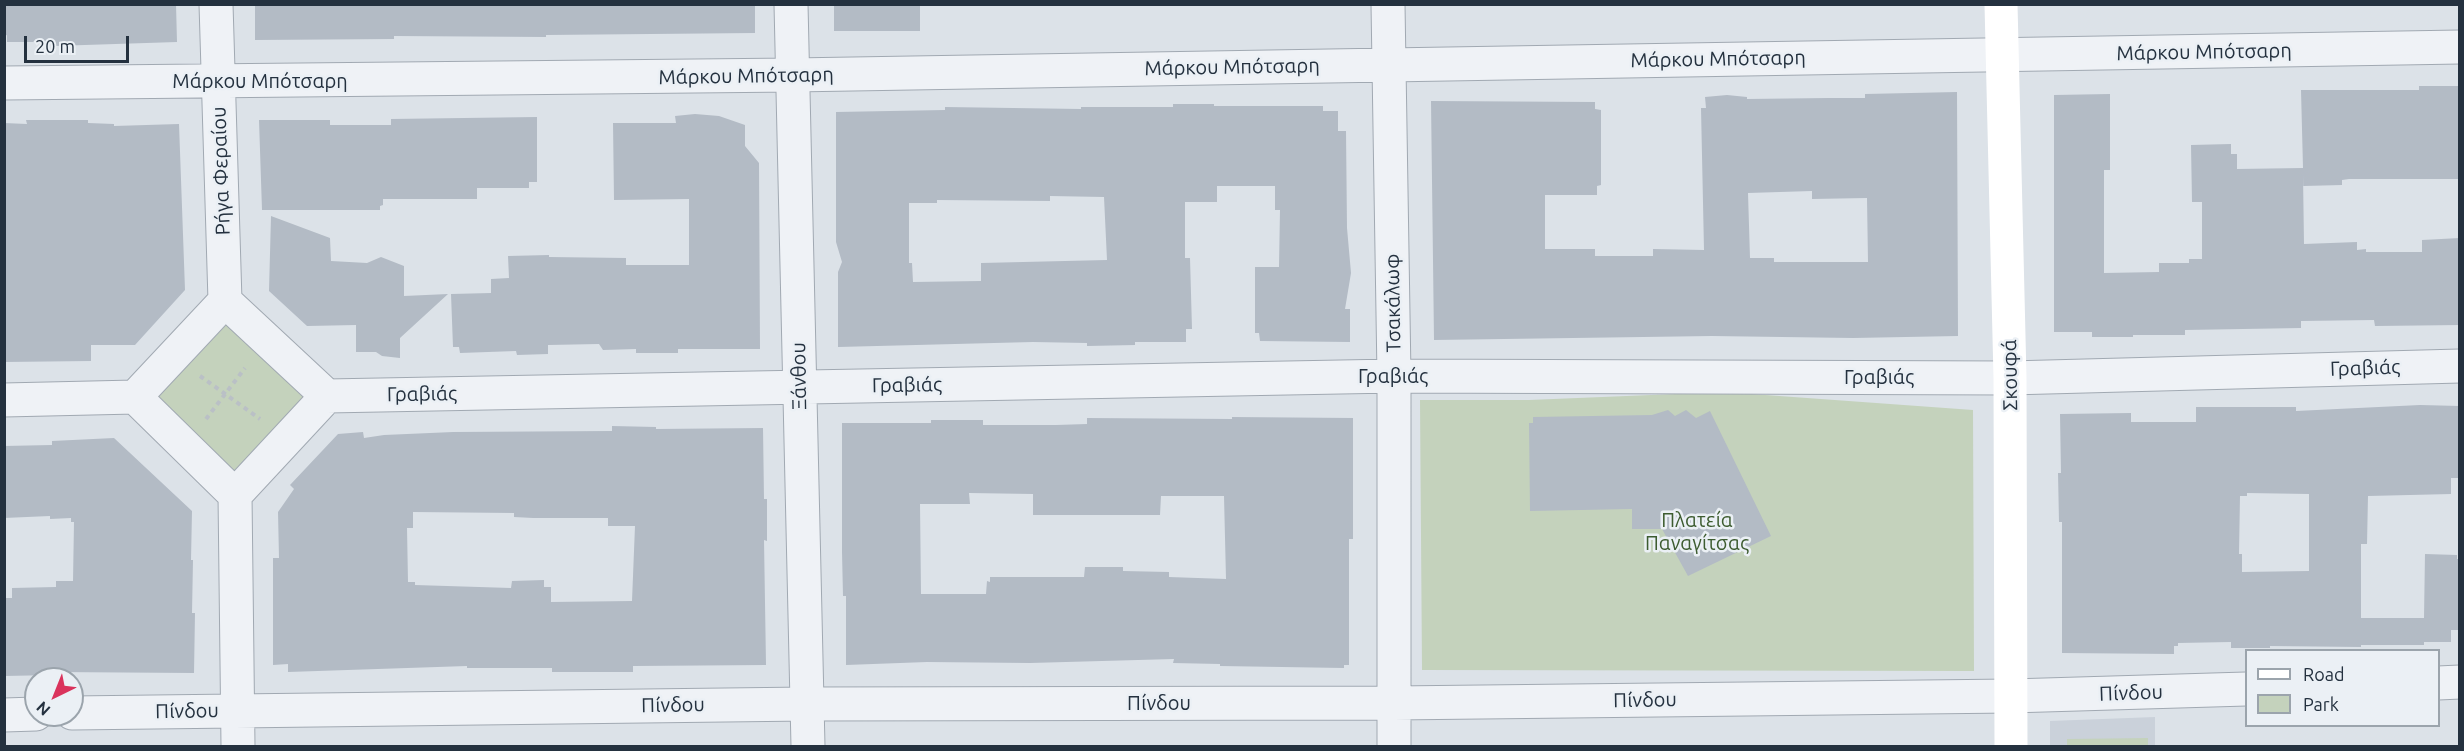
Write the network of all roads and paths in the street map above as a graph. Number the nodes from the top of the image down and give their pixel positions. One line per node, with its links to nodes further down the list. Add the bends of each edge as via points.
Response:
1 (216, 4): 9 (street, Ρήγα Φεραίου)
2 (791, 4): 8 (street, Ξάνθου)
3 (1388, 4): 7 (street, Τσακάλωφ)
4 (2001, 4): 6 (street, Σκουφά)
5 (2460, 47): 6 (street, Μάρκου Μπότσαρη)
6 (2002, 56): 7 (street, Μάρκου Μπότσαρη); 16 (street, Σκουφά)
7 (1389, 64): 8 (street, Μάρκου Μπότσαρη); 15 (street, Τσακάλωφ)
8 (793, 75): 9 (street, Μάρκου Μπότσαρη); 17 (street, Ξάνθου)
9 (219, 81): 10 (street, Μάρκου Μπότσαρη); 11 (street, Ρήγα Φεραίου)
10 (4, 83)
11 (225, 301): 12 (street); 13 (street)
12 (266, 339): 18 (path); 19 (street)
13 (173, 356): 18 (path); 20 (street)
14 (2460, 366): 16 (street, Γραβιάς)
15 (1394, 376): 16 (street, Γραβιάς); 17 (street, Γραβιάς); 29 (street, Τσακάλωφ)
16 (2010, 378): 28 (street, Σκουφά)
17 (800, 387): 19 (street, Γραβιάς); 30 (street, Ξάνθου)
18 (225, 394): 22 (path); 23 (path)
19 (327, 396): 22 (street)
20 (135, 397): 21 (street); 23 (street)
21 (4, 400)
22 (287, 439): 24 (street)
23 (186, 446): 24 (street)
24 (235, 495): 31 (street)
25 (2440, 682): 26 (street)
26 (2460, 682)
27 (2245, 689): 28 (street, Πίνδου)
28 (2011, 696): 29 (street, Πίνδου); 38 (street, Σκουφά)
29 (1394, 703): 30 (street, Πίνδου); 37 (street, Τσακάλωφ)
30 (807, 704): 31 (street, Πίνδου); 36 (street, Ξάνθου)
31 (236, 710): 32 (street, Πίνδου); 35 (street)
32 (84, 713)
33 (24, 714): 34 (street)
34 (4, 715)
35 (238, 747)
36 (808, 747)
37 (1394, 747)
38 (2011, 747)

